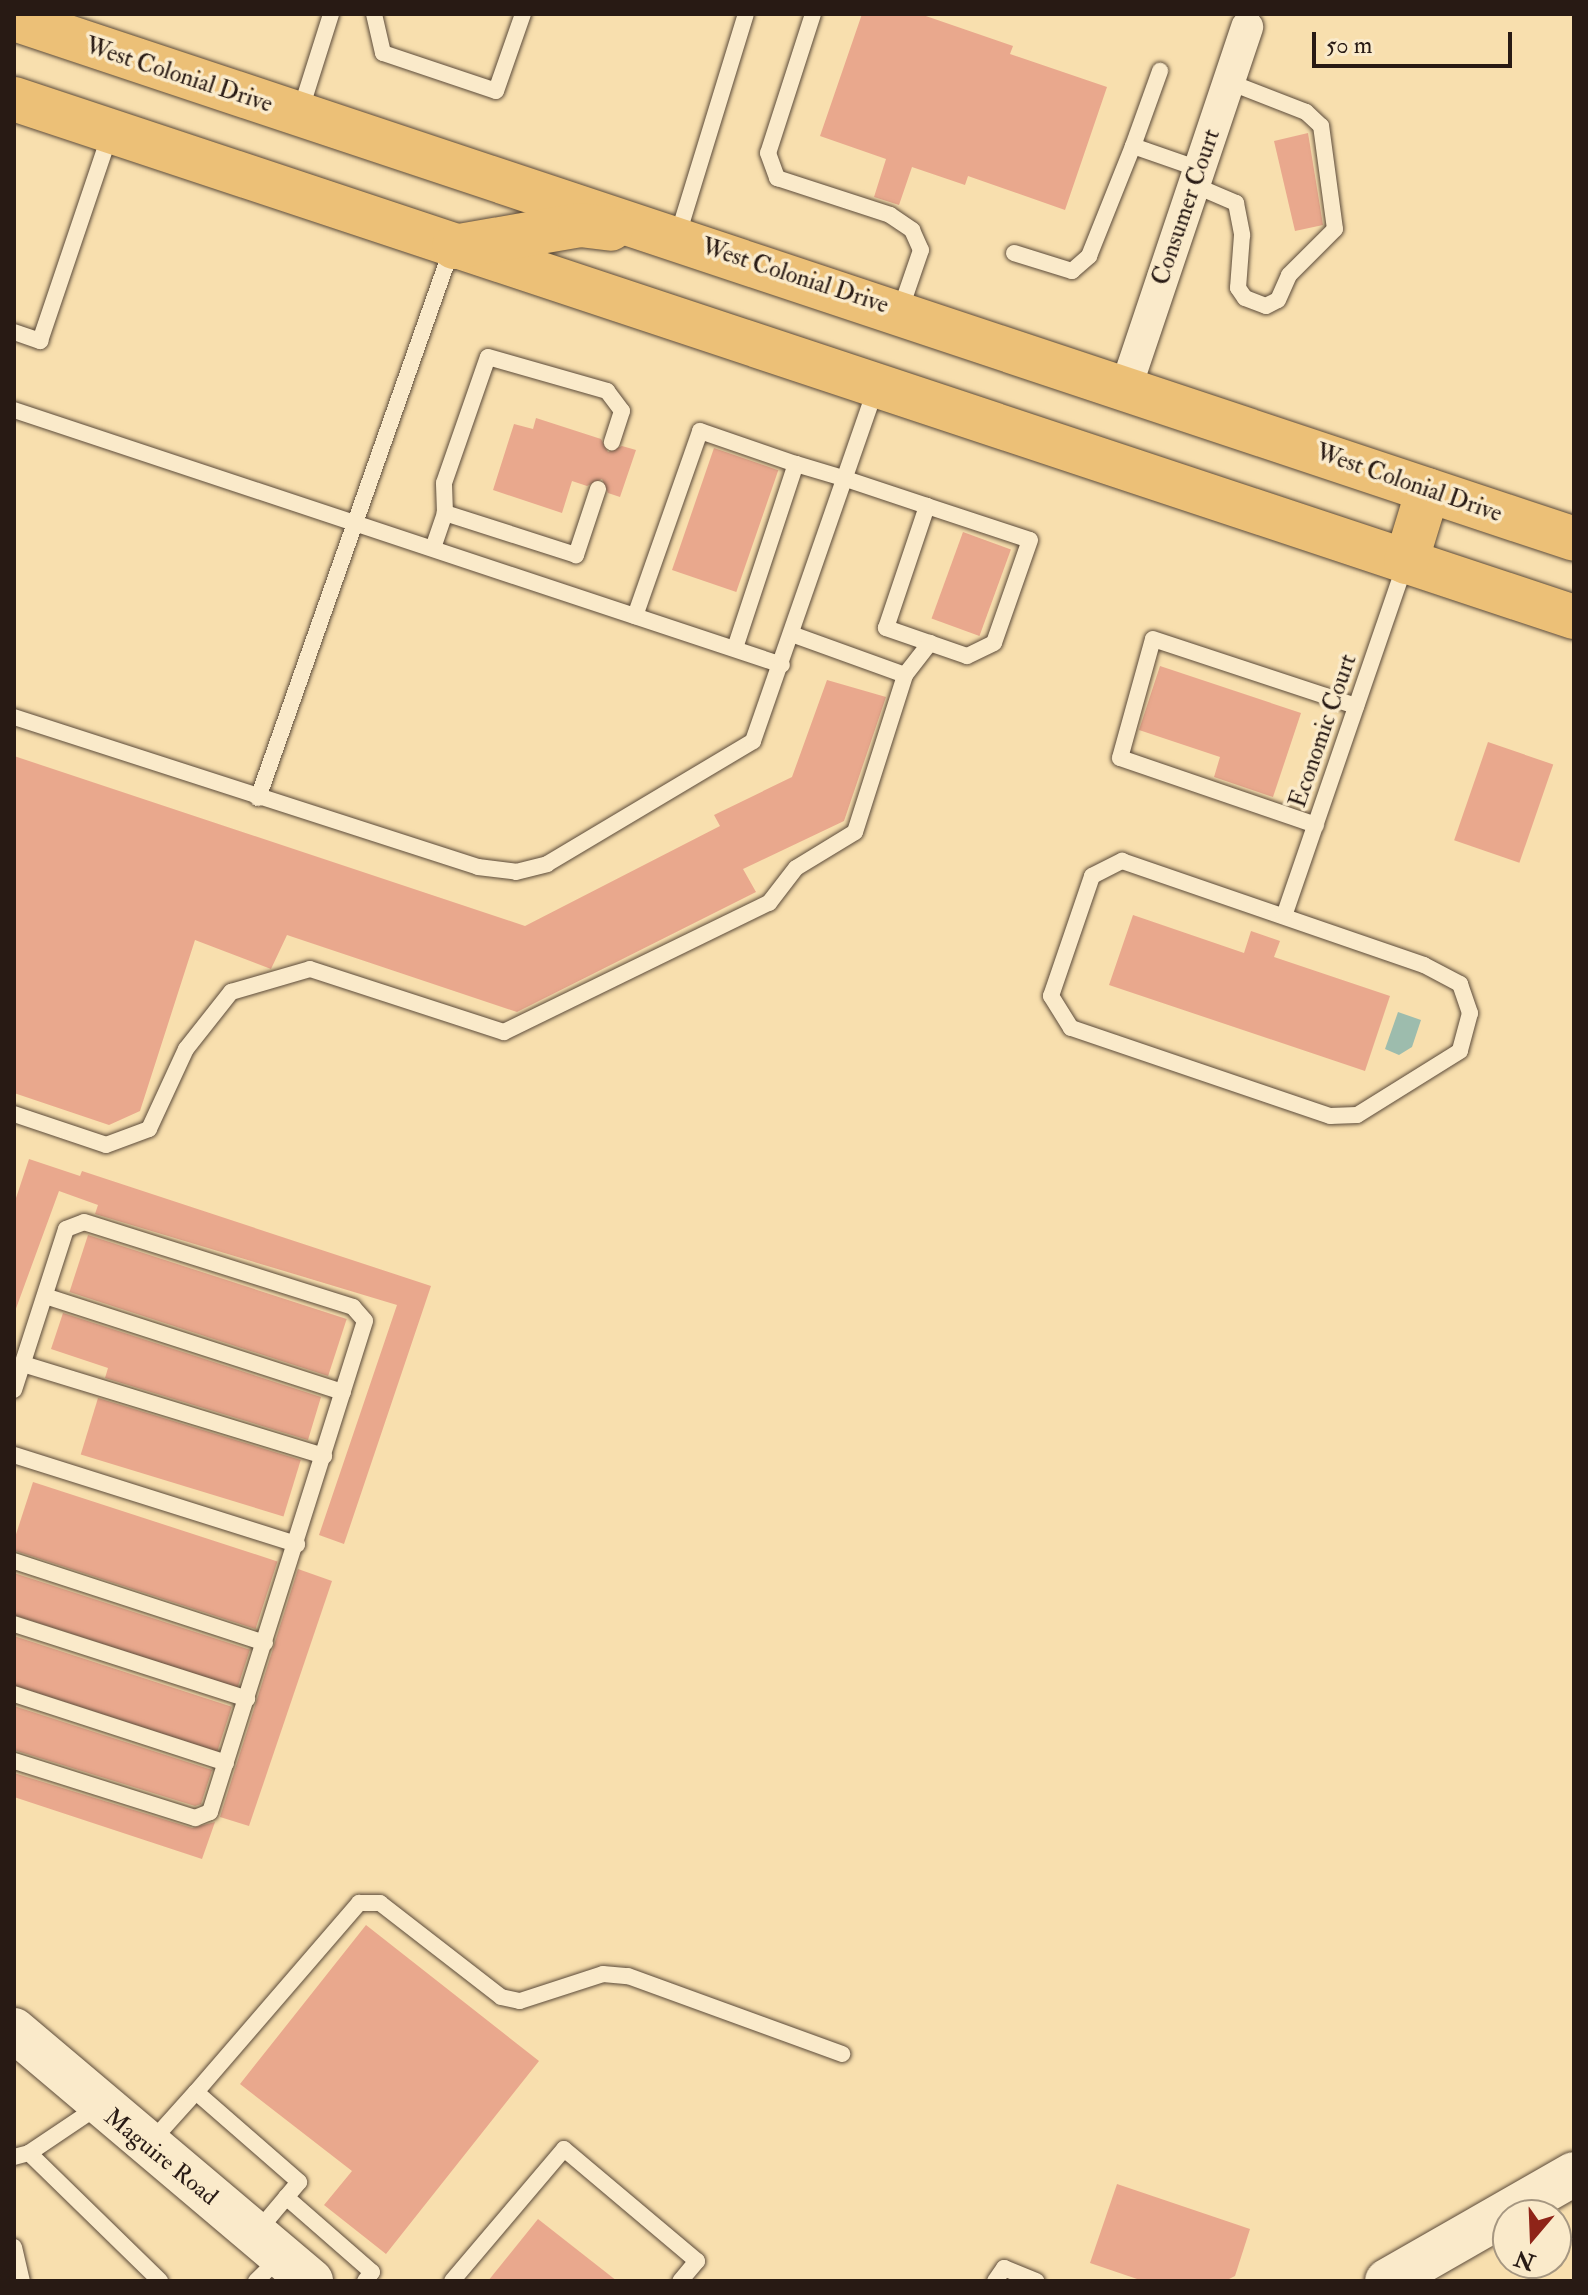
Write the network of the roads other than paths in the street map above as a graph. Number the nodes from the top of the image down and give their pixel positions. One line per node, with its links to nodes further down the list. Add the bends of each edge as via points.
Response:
1 (331, 14): 11 (lane)
2 (374, 14): 3 (lane, via 383,53 496,91)
3 (523, 14)
4 (746, 14): 15 (lane)
5 (813, 14): 18 (lane, via 768,153 777,178 890,215 912,230 921,250)
6 (14, 19): 11 (highway, West Colonial Drive)
7 (1247, 27): 9 (street, Consumer Court)
8 (1160, 71): 13 (lane)
9 (1229, 82): 14 (street, Consumer Court); 14 (lane, via 1292,105 1321,126 1335,229 1289,275 1278,300 1266,306 1245,298 1238,288 1242,235 1236,203)
10 (14, 99): 12 (highway)
11 (299, 114): 15 (highway, West Colonial Drive)
12 (111, 131): 16 (highway); 19 (lane, via 40,341)
13 (1133, 146): 14 (lane); 17 (lane, via 1089,256 1072,271)
14 (1197, 177): 21 (street, Consumer Court)
15 (677, 238): 16 (highway, via 580,225); 18 (highway, West Colonial Drive)
16 (452, 248): 20 (highway); 30 (lane)
17 (1014, 253)
18 (900, 311): 21 (highway, West Colonial Drive)
19 (14, 332)
20 (876, 387): 25 (lane); 33 (highway)
21 (1126, 387): 27 (highway, West Colonial Drive)
22 (14, 410): 30 (lane)
23 (612, 442): 29 (lane, via 622,411 607,391 488,357 444,483)
24 (796, 464): 25 (lane); 34 (lane, via 700,431); 38 (lane)
25 (846, 479): 28 (lane); 36 (lane)
26 (598, 489): 29 (lane, via 576,555)
27 (1428, 490): 31 (highway, West Colonial Drive); 33 (highway)
28 (927, 506): 37 (lane, via 886,628); 37 (lane, via 1030,540 994,643 967,656)
29 (445, 513): 32 (lane)
30 (354, 521): 32 (lane); 43 (lane)
31 (1574, 539)
32 (433, 548): 34 (lane)
33 (1406, 562): 35 (highway); 41 (lane, Economic Court)
34 (635, 616): 38 (lane)
35 (1574, 617)
36 (792, 634): 39 (lane); 40 (lane)
37 (930, 643): 40 (lane)
38 (735, 648): 39 (lane)
39 (782, 665): 43 (lane, via 760,726 741,750 547,864 516,872 478,867)
40 (905, 675): 46 (lane, via 855,832 796,868 769,903 504,1032 310,969 231,992 186,1049 149,1129 106,1145)
41 (1356, 706): 44 (lane, Economic Court); 44 (lane, via 1153,639 1120,758)
42 (14, 717): 43 (lane)
43 (258, 798)
44 (1316, 825): 45 (lane, Economic Court)
45 (1284, 916): 45 (lane, via 1424,965 1460,984 1470,1013 1460,1051 1357,1115 1330,1116 1071,1028 1051,996 1092,876 1122,861)
46 (14, 1114)
47 (45, 1296): 48 (lane); 50 (lane); 50 (lane, via 66,1229 84,1222 353,1307 365,1321)
48 (23, 1364): 49 (lane); 52 (lane)
49 (14, 1390)
50 (343, 1392): 52 (lane)
51 (14, 1455): 53 (lane)
52 (324, 1456): 53 (lane)
53 (297, 1544): 56 (lane)
54 (14, 1561): 56 (lane)
55 (14, 1624): 58 (lane)
56 (265, 1643): 58 (lane)
57 (14, 1694): 60 (lane)
58 (247, 1699): 60 (lane)
59 (14, 1761): 60 (lane, via 195,1818 210,1812)
60 (226, 1763)
61 (14, 2030): 64 (main road, Maguire Road)
62 (842, 2054): 63 (lane, via 628,1976 603,1974 520,2001 501,1997 380,1903 359,1903)
63 (196, 2092): 65 (lane); 68 (lane, via 299,2182)
64 (99, 2106): 65 (main road, Maguire Road); 66 (lane)
65 (147, 2146): 70 (main road, Maguire Road)
66 (21, 2155): 72 (lane)
67 (1574, 2174): 78 (main road)
68 (286, 2197): 70 (lane); 73 (lane, via 372,2272)
69 (14, 2247): 71 (lane)
70 (276, 2263)
71 (22, 2281)
72 (160, 2281)
73 (365, 2281)
74 (452, 2281): 75 (lane, via 564,2149 697,2261)
75 (680, 2281)
76 (995, 2281): 77 (lane, via 1004,2268)
77 (1037, 2281)
78 (1387, 2281)

